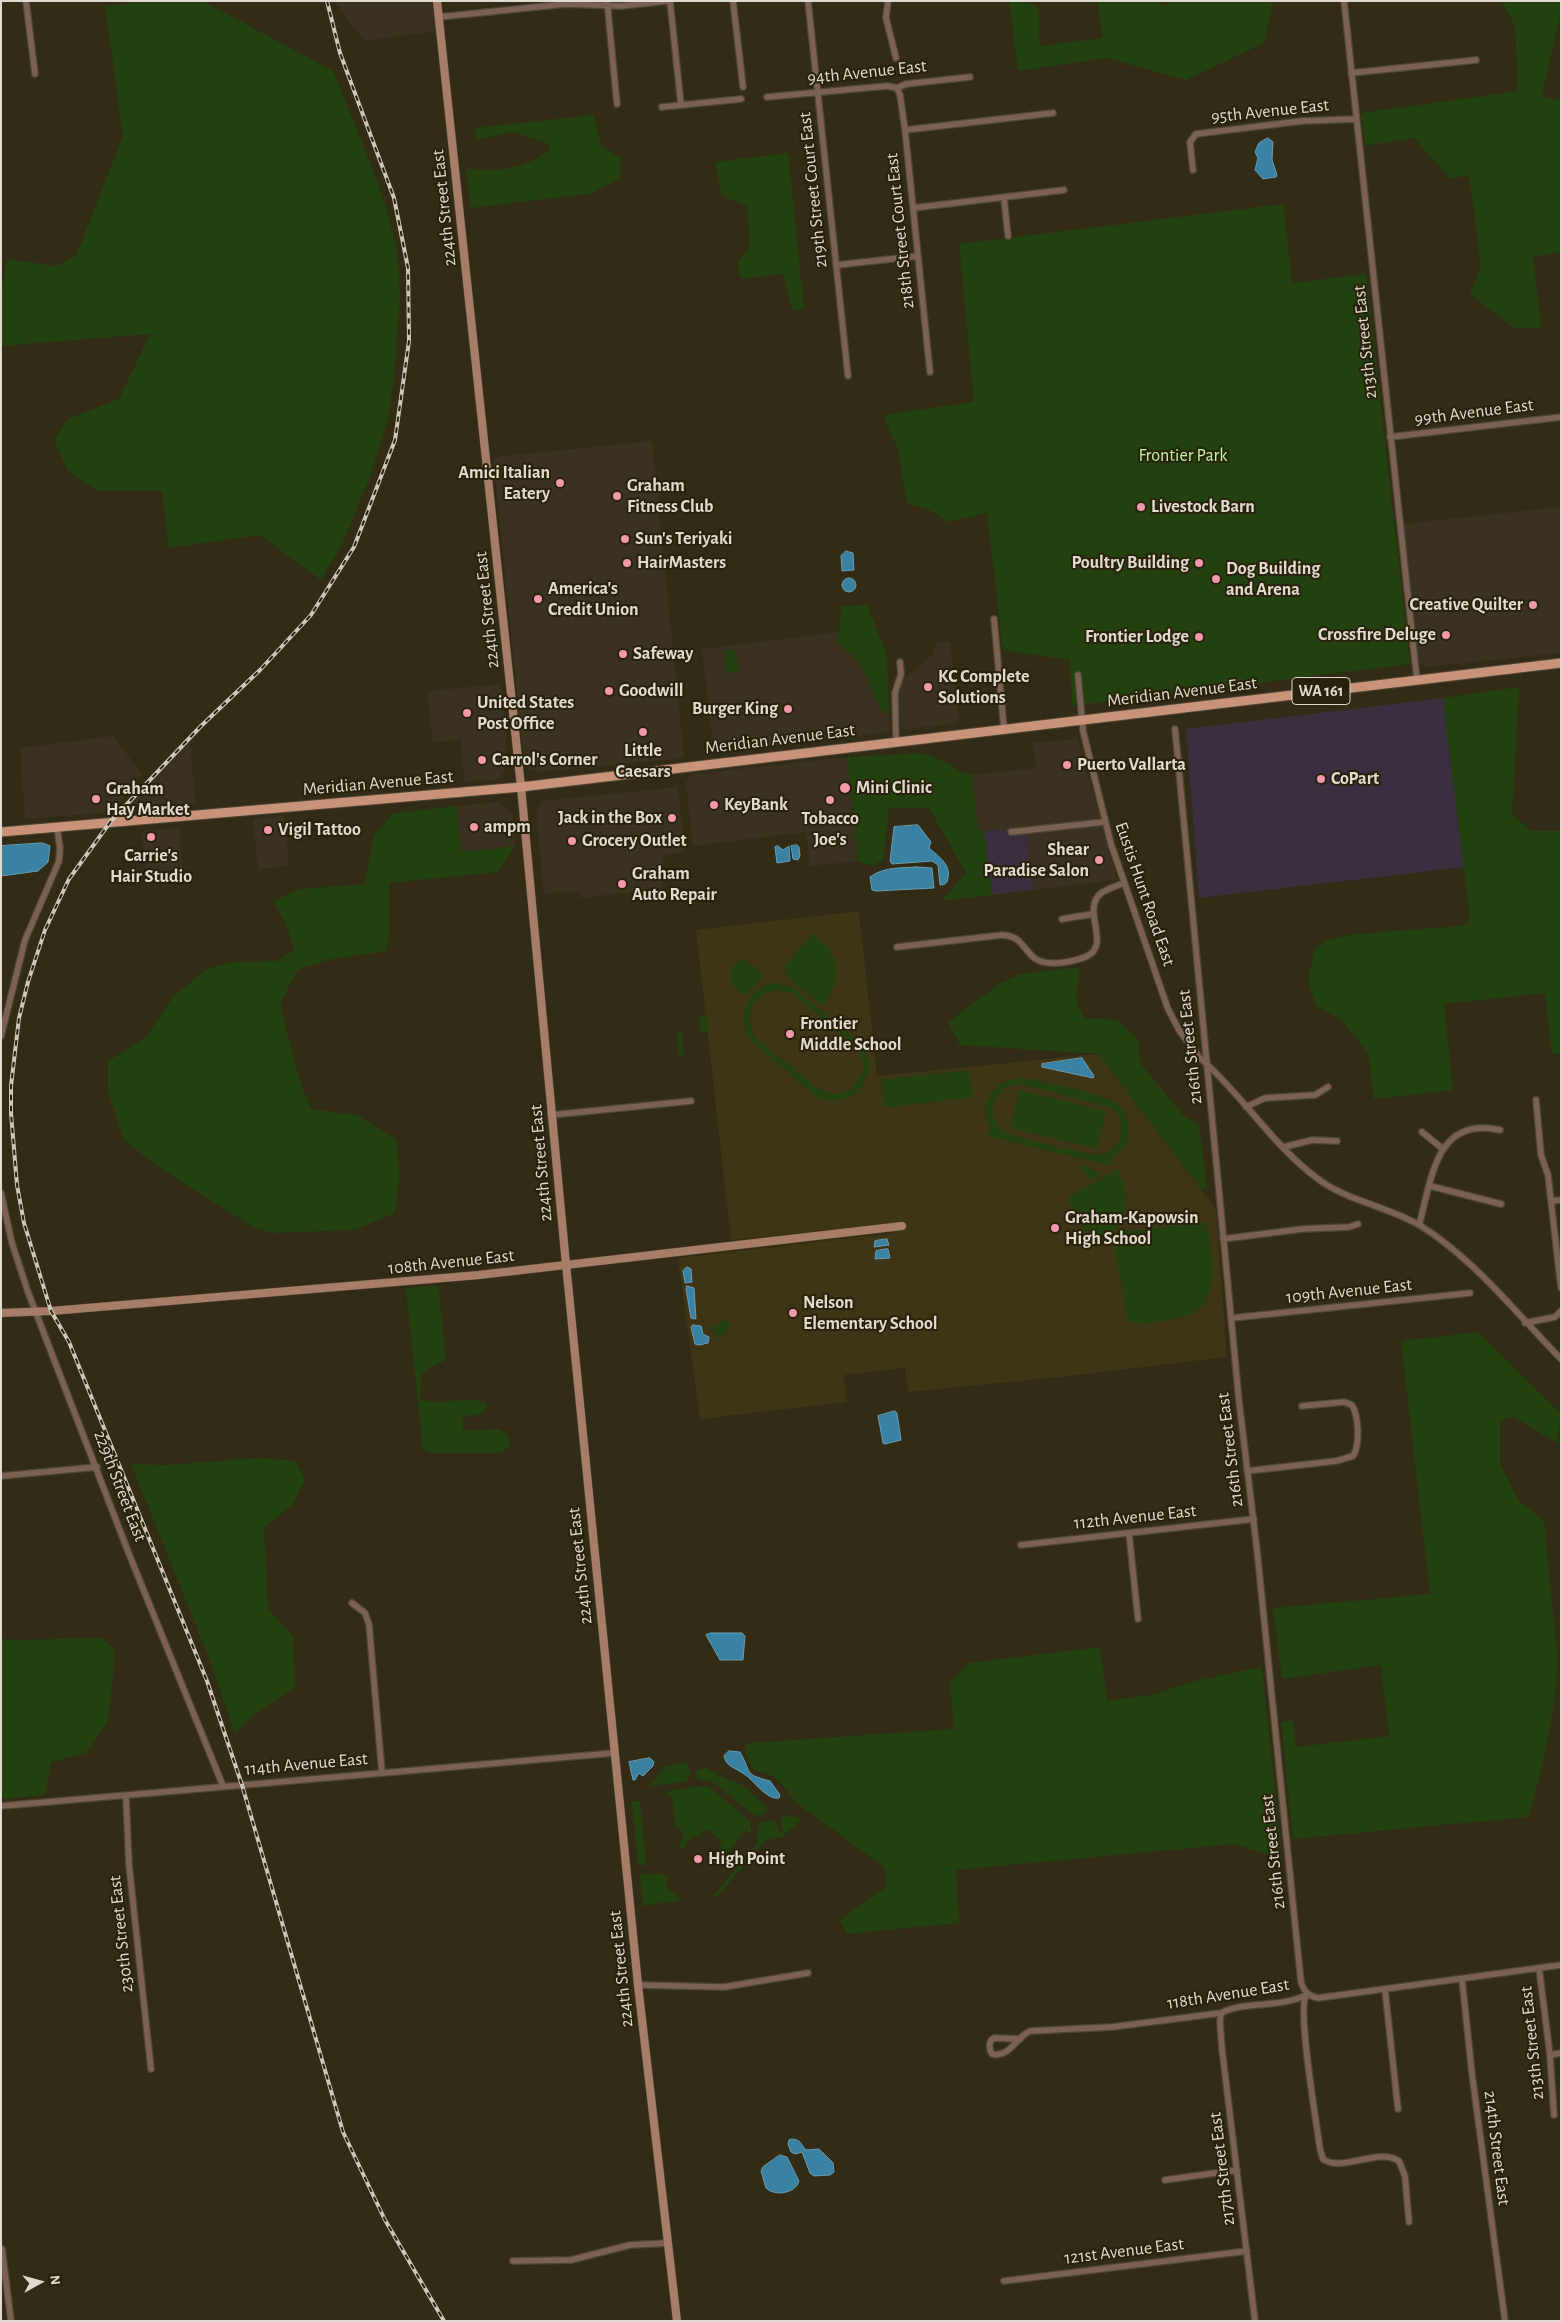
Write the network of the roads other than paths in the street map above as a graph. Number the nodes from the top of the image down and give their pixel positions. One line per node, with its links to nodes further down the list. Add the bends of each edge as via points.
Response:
1 (26, 1): 13 (street)
2 (437, 1): 10 (main road, 224th Street East)
3 (666, 1): 9 (street)
4 (670, 1): 22 (street)
5 (733, 1): 16 (street)
6 (808, 1): 18 (street, 219th Street Court East)
7 (888, 1): 11 (street, via 886,18)
8 (1344, 1): 14 (street, 213th Street East)
9 (607, 4): 10 (street, via 566,4); 21 (street)
10 (439, 17): 47 (main road, 224th Street East)
11 (896, 58)
12 (1476, 60): 14 (street)
13 (34, 74)
14 (1351, 74): 25 (street, 213th Street East)
15 (970, 77): 17 (street, 94th Avenue East, via 906,84)
16 (743, 87)
17 (897, 88): 18 (street, 94th Avenue East, via 887,86); 26 (street, 218th Street Court East)
18 (818, 92): 19 (street, 94th Avenue East); 33 (street, 219th Street Court East)
19 (767, 97)
20 (741, 99): 22 (street)
21 (618, 104)
22 (681, 105): 23 (street)
23 (662, 107)
24 (1053, 113): 26 (street)
25 (1356, 119): 27 (street, 95th Avenue East, via 1302,121 1196,134 1190,142); 37 (street, 213th Street East)
26 (905, 130): 30 (street, 218th Street Court East)
27 (1193, 170)
28 (1064, 190): 29 (street)
29 (1004, 198): 30 (street); 31 (street)
30 (913, 208): 32 (street, 218th Street Court East)
31 (1008, 236)
32 (918, 256): 33 (street); 34 (street, 218th Street Court East)
33 (837, 265): 35 (street, 219th Street Court East)
34 (930, 372)
35 (848, 376)
36 (1561, 417): 37 (street, 99th Avenue East)
37 (1390, 437): 42 (street, 213th Street East)
38 (994, 619): 44 (street)
39 (900, 662): 46 (street, via 901,674 894,703)
40 (1561, 663): 42 (main road, Meridian Avenue East / WA 161)
41 (1078, 675): 43 (street, Eustis Hunt Road East)
42 (1417, 680): 43 (main road, Meridian Avenue East / WA 161)
43 (1082, 720): 44 (main road, Meridian Avenue East / WA 161); 48 (street, Eustis Hunt Road East)
44 (1004, 729): 46 (main road, Meridian Avenue East / WA 161)
45 (1175, 729): 57 (street, 216th Street East)
46 (896, 741): 47 (main road, Meridian Avenue East / WA 161)
47 (521, 787): 49 (main road, Meridian Avenue East / WA 161); 62 (main road, 224th Street East)
48 (1104, 822): 51 (street); 52 (street, Eustis Hunt Road East)
49 (58, 828): 50 (main road, Meridian Avenue East / WA 161); 56 (street, via 59,861 25,940)
50 (1, 832)
51 (1011, 832)
52 (1124, 883): 53 (street, via 1101,893 1095,900); 57 (street, Eustis Hunt Road East, via 1173,1020)
53 (1093, 914): 54 (street); 55 (street, via 1098,934 1093,950 1081,959 1067,962 1036,960 1022,942 1009,935)
54 (1062, 919)
55 (898, 947)
56 (1, 1036)
57 (1207, 1063): 61 (street, Eustis Hunt Road East); 76 (street, 216th Street East)
58 (1328, 1088): 61 (street, via 1315,1095 1265,1098)
59 (1536, 1100): 71 (street)
60 (691, 1101): 62 (street)
61 (1246, 1107): 66 (street, Eustis Hunt Road East)
62 (551, 1114): 77 (main road, 224th Street East)
63 (1500, 1130): 67 (street, via 1473,1127)
64 (1422, 1132): 67 (street)
65 (1337, 1141): 66 (street, via 1312,1140)
66 (1284, 1147): 74 (street, Eustis Hunt Road East, via 1332,1189)
67 (1443, 1149): 68 (street)
68 (1430, 1186): 72 (street); 74 (street)
69 (1, 1193): 80 (street, 229th Street East, via 12,1243)
70 (1561, 1200): 71 (street)
71 (1551, 1201): 78 (street)
72 (1501, 1204)
73 (1358, 1224): 76 (street)
74 (1419, 1225): 84 (street, Eustis Hunt Road East, via 1475,1270)
75 (902, 1226): 77 (main road, 108th Avenue East)
76 (1223, 1239): 83 (street, 216th Street East)
77 (566, 1264): 80 (main road, 108th Avenue East, via 498,1274); 95 (main road, 224th Street East)
78 (1561, 1288)
79 (1470, 1293): 83 (street, 109th Avenue East)
80 (36, 1311): 82 (main road, 108th Avenue East); 87 (street, 229th Street East)
81 (1561, 1311): 84 (street, via 1555,1317)
82 (1, 1313)
83 (1232, 1318): 88 (street, 216th Street East)
84 (1525, 1323): 85 (street, Eustis Hunt Road East)
85 (1561, 1359)
86 (1302, 1406): 88 (street, via 1344,1402 1352,1405 1357,1429 1353,1456 1336,1461)
87 (97, 1467): 89 (street); 97 (street, 229th Street East)
88 (1247, 1471): 90 (street, 216th Street East)
89 (1, 1476)
90 (1254, 1519): 91 (street, 112th Avenue East); 106 (street, 216th Street East, via 1300,1977)
91 (1129, 1533): 92 (street, 112th Avenue East); 94 (street)
92 (1020, 1545)
93 (352, 1603): 96 (street, via 365,1613 369,1624)
94 (1138, 1619)
95 (614, 1753): 96 (street, 114th Avenue East); 104 (main road, 224th Street East)
96 (382, 1773): 97 (street, 114th Avenue East)
97 (223, 1786): 98 (street, 114th Avenue East)
98 (126, 1796): 99 (street, 114th Avenue East); 111 (street, 230th Street East, via 129,1865)
99 (1, 1806)
100 (1561, 1965): 101 (street, 118th Avenue East)
101 (1539, 1968): 103 (street, 118th Avenue East); 110 (street, 213th Street East)
102 (808, 1974): 104 (street, via 724,1987)
103 (1462, 1979): 105 (street, 118th Avenue East); 125 (street, 214th Street East)
104 (638, 1985): 117 (main road, 224th Street East)
105 (1385, 1990): 106 (street, 118th Avenue East, via 1318,1998); 112 (street)
106 (1308, 1994): 107 (street, 118th Avenue East, via 1294,2001); 116 (street, 216th Street East, via 1303,2004 1320,2149 1326,2161 1333,2163 1390,2156 1399,2161 1404,2169)
107 (1221, 2013): 108 (street, 118th Avenue East, via 1112,2027 1030,2031); 114 (street, 217th Street East, via 1221,2040)
108 (1020, 2039): 108 (street, 118th Avenue East, via 1002,2054 992,2054 990,2050 994,2038)
109 (1561, 2053): 110 (street)
110 (1550, 2054): 113 (street, 213th Street East)
111 (151, 2069)
112 (1398, 2109)
113 (1554, 2115)
114 (1237, 2170): 115 (street); 119 (street, 217th Street East)
115 (1165, 2180)
116 (1409, 2222)
117 (668, 2243): 120 (street, via 630,2245 571,2260); 123 (main road, 224th Street East)
118 (2, 2249): 122 (street)
119 (1247, 2251): 121 (street, 121st Avenue East); 124 (street, 217th Street East)
120 (513, 2261)
121 (1004, 2281)
122 (11, 2321)
123 (677, 2321)
124 (1255, 2321)
125 (1505, 2321)

